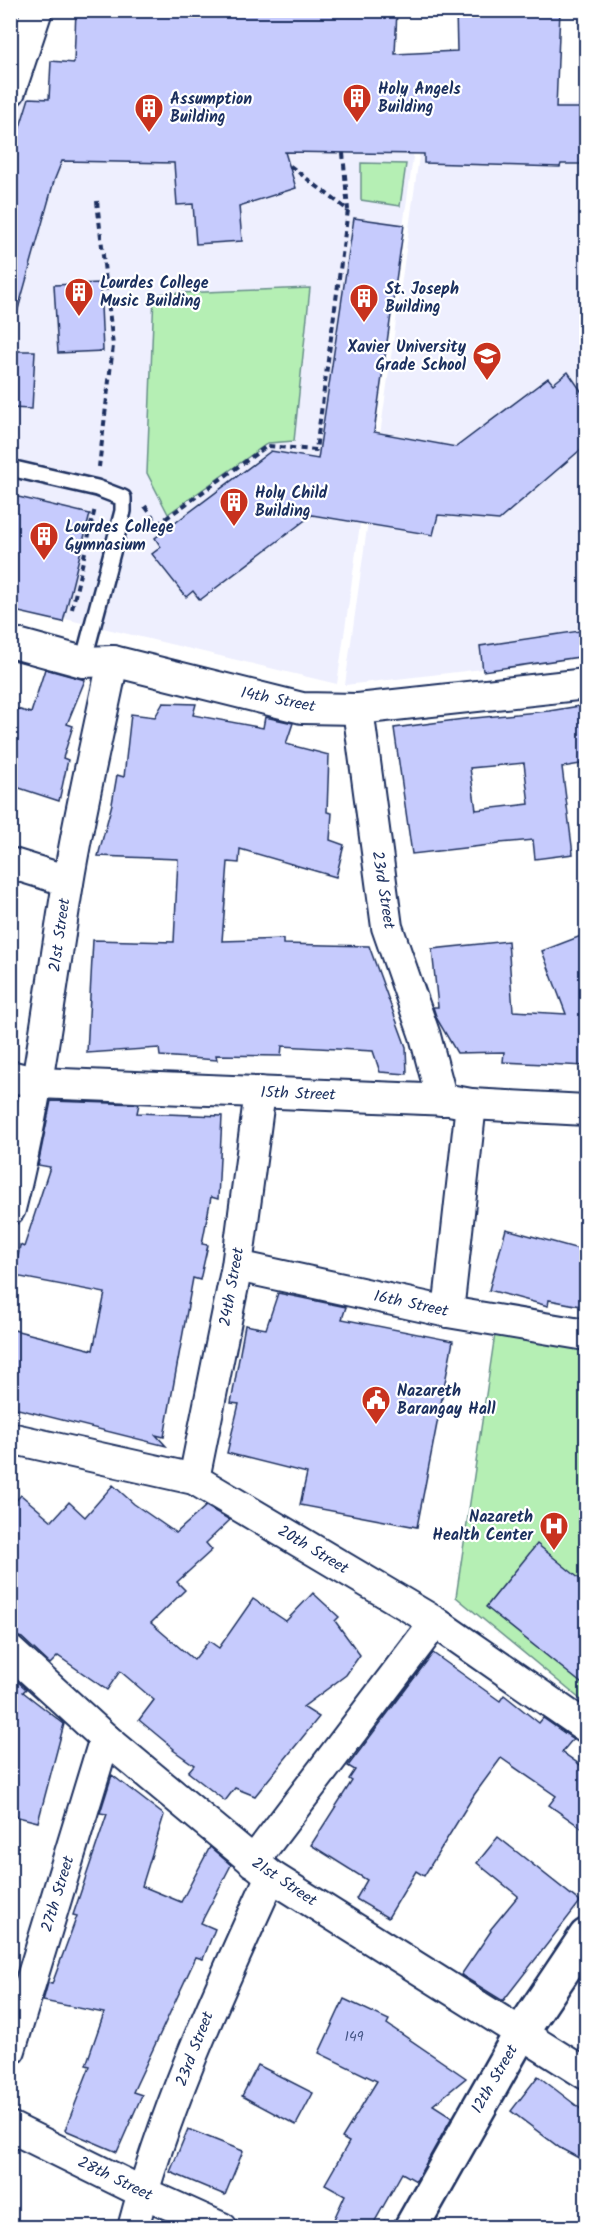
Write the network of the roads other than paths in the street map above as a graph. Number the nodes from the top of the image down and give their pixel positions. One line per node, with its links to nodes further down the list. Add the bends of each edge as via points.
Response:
1 (38, 10): 2 (street)
2 (10, 91)
3 (10, 468): 6 (lane, via 123,498 123,511)
4 (10, 642): 6 (street, 14th Street)
5 (113, 661): 6 (street, 14th Street); 8 (street, 14th Street, via 302,708); 10 (street, 21st Street)
6 (83, 662)
7 (586, 684): 8 (street, 14th Street)
8 (358, 709): 13 (street, 23rd Street, via 387,927 425,1036)
9 (10, 863): 10 (street)
10 (68, 880): 11 (street, 21st Street)
11 (24, 1080): 12 (street, 15th Street); 16 (street, 21st Street, via 22,1164)
12 (260, 1092): 13 (street, 15th Street); 17 (street, 24th Street)
13 (442, 1100): 14 (street, 15th Street)
14 (471, 1104): 15 (street, 15th Street); 18 (street)
15 (586, 1110)
16 (10, 1209)
17 (237, 1266): 18 (street, 16th Street); 21 (street, 24th Street)
18 (448, 1312): 19 (street, 16th Street)
19 (586, 1335)
20 (10, 1438): 21 (street, 20th Street)
21 (194, 1479): 22 (street, 20th Street)
22 (435, 1622): 24 (street, 20th Street); 26 (street, 23rd Street)
23 (10, 1651): 25 (street, 21st Street)
24 (586, 1727)
25 (105, 1738): 26 (street, 21st Street); 29 (street, 27th Street)
26 (262, 1869): 28 (street, 21st Street); 32 (street, 23rd Street)
27 (586, 1936): 28 (street, 12th Street)
28 (521, 2034): 30 (street, 21st Street); 35 (street, 12th Street)
29 (10, 2050)
30 (586, 2074)
31 (10, 2127): 32 (street, 28th Street)
32 (142, 2192): 33 (street, 23rd Street); 34 (street, 28th Street)
33 (133, 2228)
34 (222, 2228)
35 (411, 2228)

